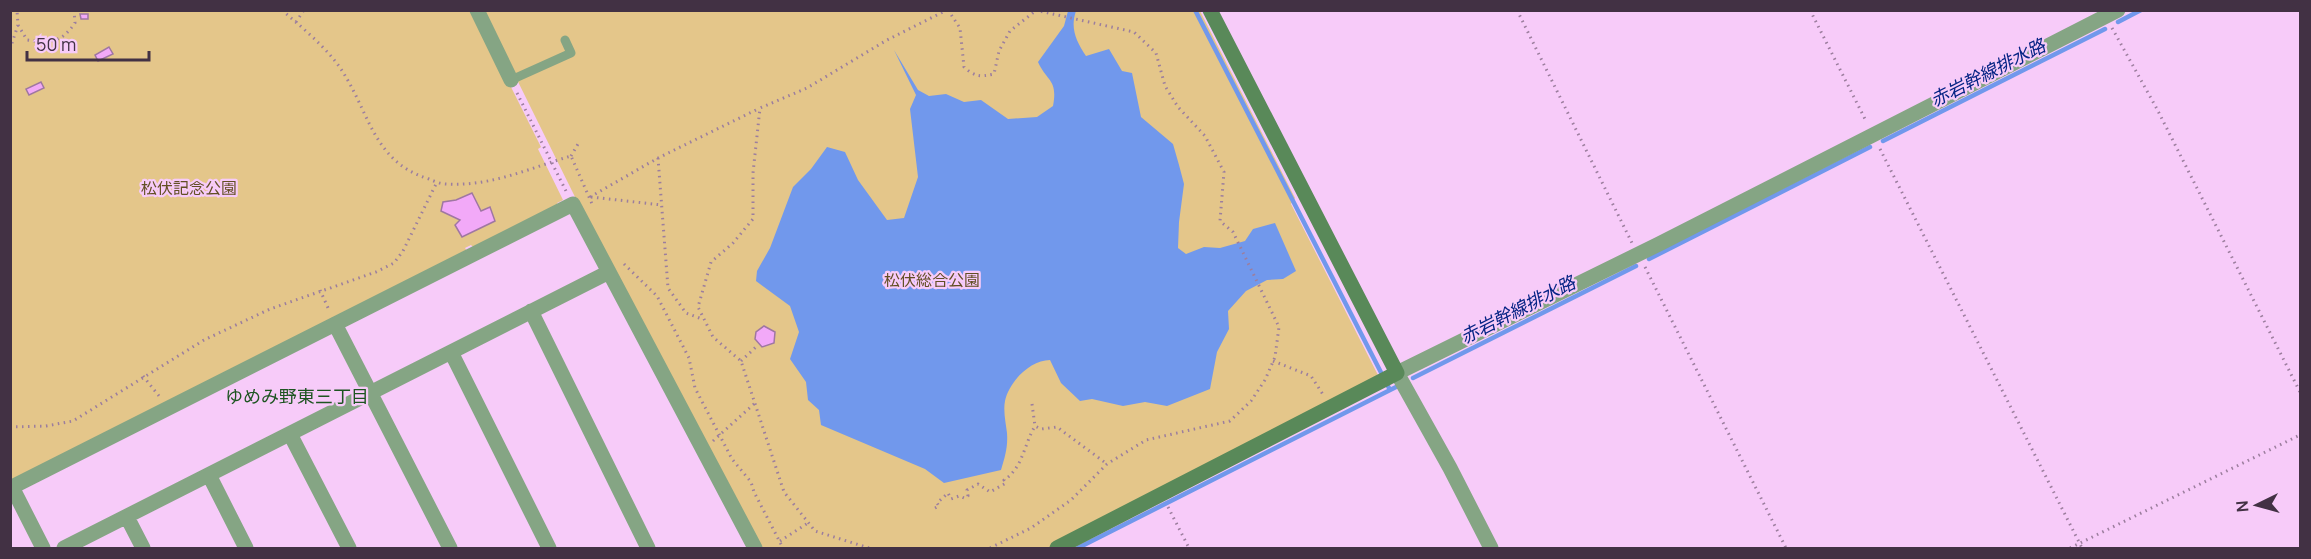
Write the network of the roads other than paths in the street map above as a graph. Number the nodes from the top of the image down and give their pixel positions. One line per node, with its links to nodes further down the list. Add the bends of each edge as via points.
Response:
1 (477, 10): 5 (street)
2 (1210, 10): 10 (street)
3 (2112, 14): 10 (street)
4 (565, 40): 5 (lane, via 571,53)
5 (511, 80)
6 (609, 272): 7 (street); 8 (street, via 573,204); 24 (street)
7 (531, 311): 9 (street); 23 (street)
8 (335, 324): 11 (street); 14 (street)
9 (452, 352): 11 (street); 22 (street)
10 (1397, 373): 25 (street); 26 (street)
11 (371, 392): 12 (street); 21 (street)
12 (290, 434): 13 (street); 20 (street)
13 (209, 475): 15 (street); 19 (street)
14 (11, 487): 16 (street)
15 (127, 517): 17 (street); 18 (street)
16 (43, 549)
17 (64, 549)
18 (143, 549)
19 (246, 549)
20 (349, 549)
21 (450, 549)
22 (549, 549)
23 (648, 549)
24 (755, 549)
25 (1057, 549)
26 (1491, 549)

